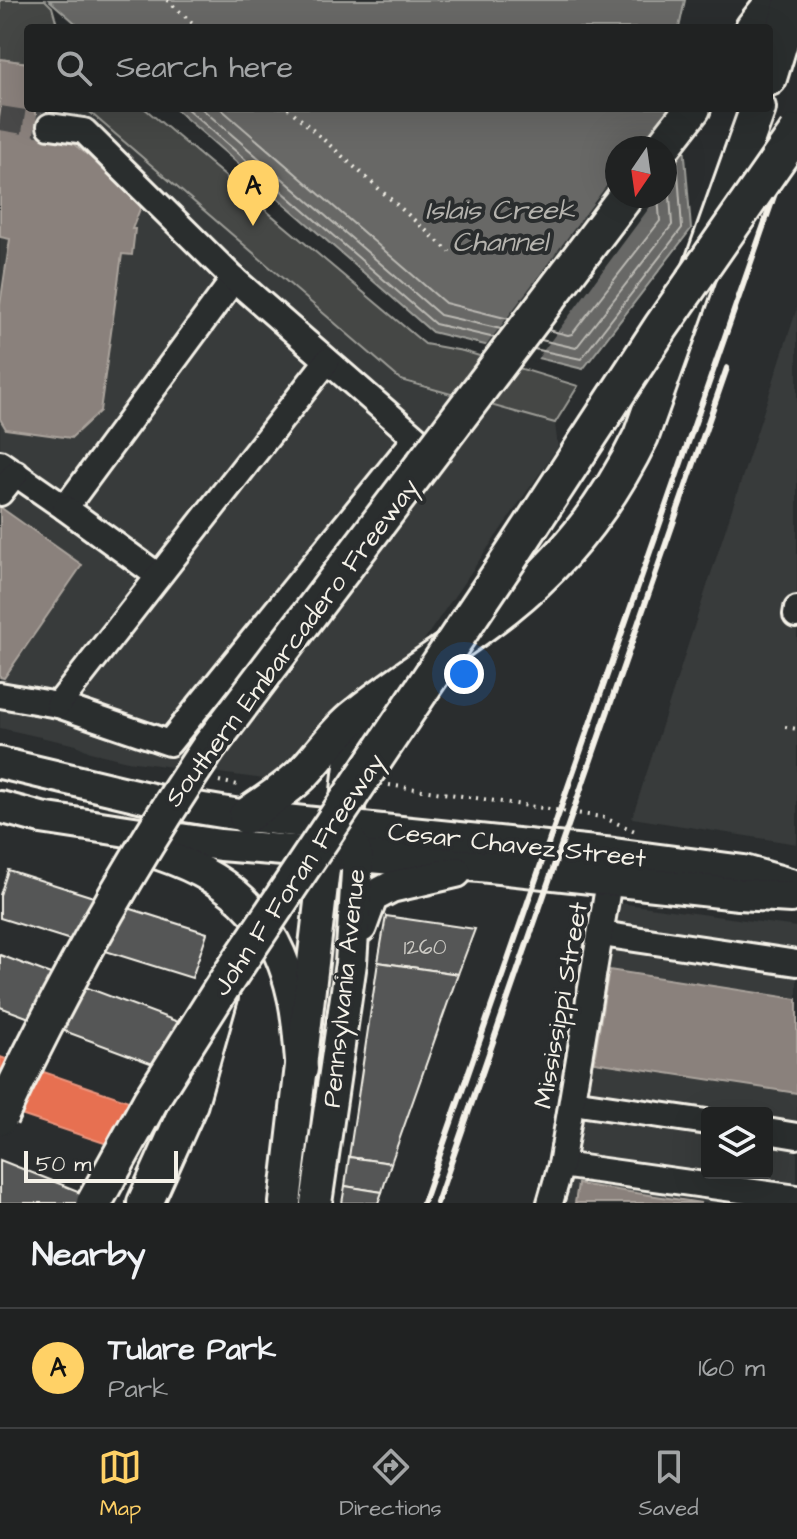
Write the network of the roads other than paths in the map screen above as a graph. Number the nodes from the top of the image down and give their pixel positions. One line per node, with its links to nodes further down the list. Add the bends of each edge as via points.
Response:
1 (775, 0): 3 (highway)
2 (793, 0): 4 (highway)
3 (756, 24)
4 (773, 65)
5 (690, 112): 9 (highway)
6 (757, 112): 20 (highway, bridge, via 641,436 604,501 546,571 508,605)
7 (50, 126): 11 (street, via 84,131)
8 (797, 132): 36 (highway, John F Foran Freeway, bridge, via 661,327)
9 (671, 136)
10 (617, 208): 39 (highway, Southern Embarcadero Freeway, bridge, via 185,782 74,968)
11 (234, 279): 12 (street); 15 (street)
12 (327, 361): 16 (street); 21 (street, via 416,438 169,743)
13 (8, 468): 14 (street); 15 (street)
14 (0, 493)
15 (65, 508): 16 (street)
16 (157, 575): 21 (street)
17 (797, 609): 18 (street)
18 (796, 615)
19 (0, 695): 21 (street)
20 (384, 695): 23 (highway, via 356,715 286,789); 26 (highway, via 353,758)
21 (58, 705)
22 (0, 763): 23 (main road, Cesar Chavez Street, via 173,804)
23 (246, 801): 26 (main road, Cesar Chavez Street)
24 (0, 807): 25 (main road, Cesar Chavez Street)
25 (41, 818): 27 (main road, Cesar Chavez Street); 37 (main road, via 185,861 227,886 248,906 283,960 294,998)
26 (344, 825): 27 (main road, Pennsylvania Avenue); 28 (main road, Pennsylvania Avenue); 30 (main road, Cesar Chavez Street)
27 (326, 855): 28 (main road, Cesar Chavez Street); 37 (main road, Pennsylvania Avenue)
28 (358, 858): 29 (main road, Cesar Chavez Street); 34 (main road, Pennsylvania Avenue)
29 (480, 866): 30 (main road, Cesar Chavez Street); 34 (main road, via 391,887 372,897)
30 (612, 867): 31 (main road, Cesar Chavez Street, via 744,871); 32 (main road, Cesar Chavez Street); 33 (street, Mississippi Street)
31 (797, 886)
32 (797, 897)
33 (601, 934): 35 (street); 38 (street, Mississippi Street)
34 (351, 963): 48 (main road, Pennsylvania Avenue)
35 (797, 963)
36 (223, 986): 45 (highway, John F Foran Freeway, bridge); 46 (highway, bridge, via 190,1103)
37 (302, 1069): 47 (main road, Pennsylvania Avenue)
38 (572, 1102): 40 (street); 43 (street, Mississippi Street)
39 (0, 1117)
40 (701, 1121)
41 (773, 1132): 42 (street)
42 (797, 1136)
43 (561, 1165): 44 (street); 49 (street, Mississippi Street)
44 (797, 1198)
45 (94, 1203)
46 (145, 1203)
47 (285, 1203)
48 (316, 1203)
49 (550, 1203)

